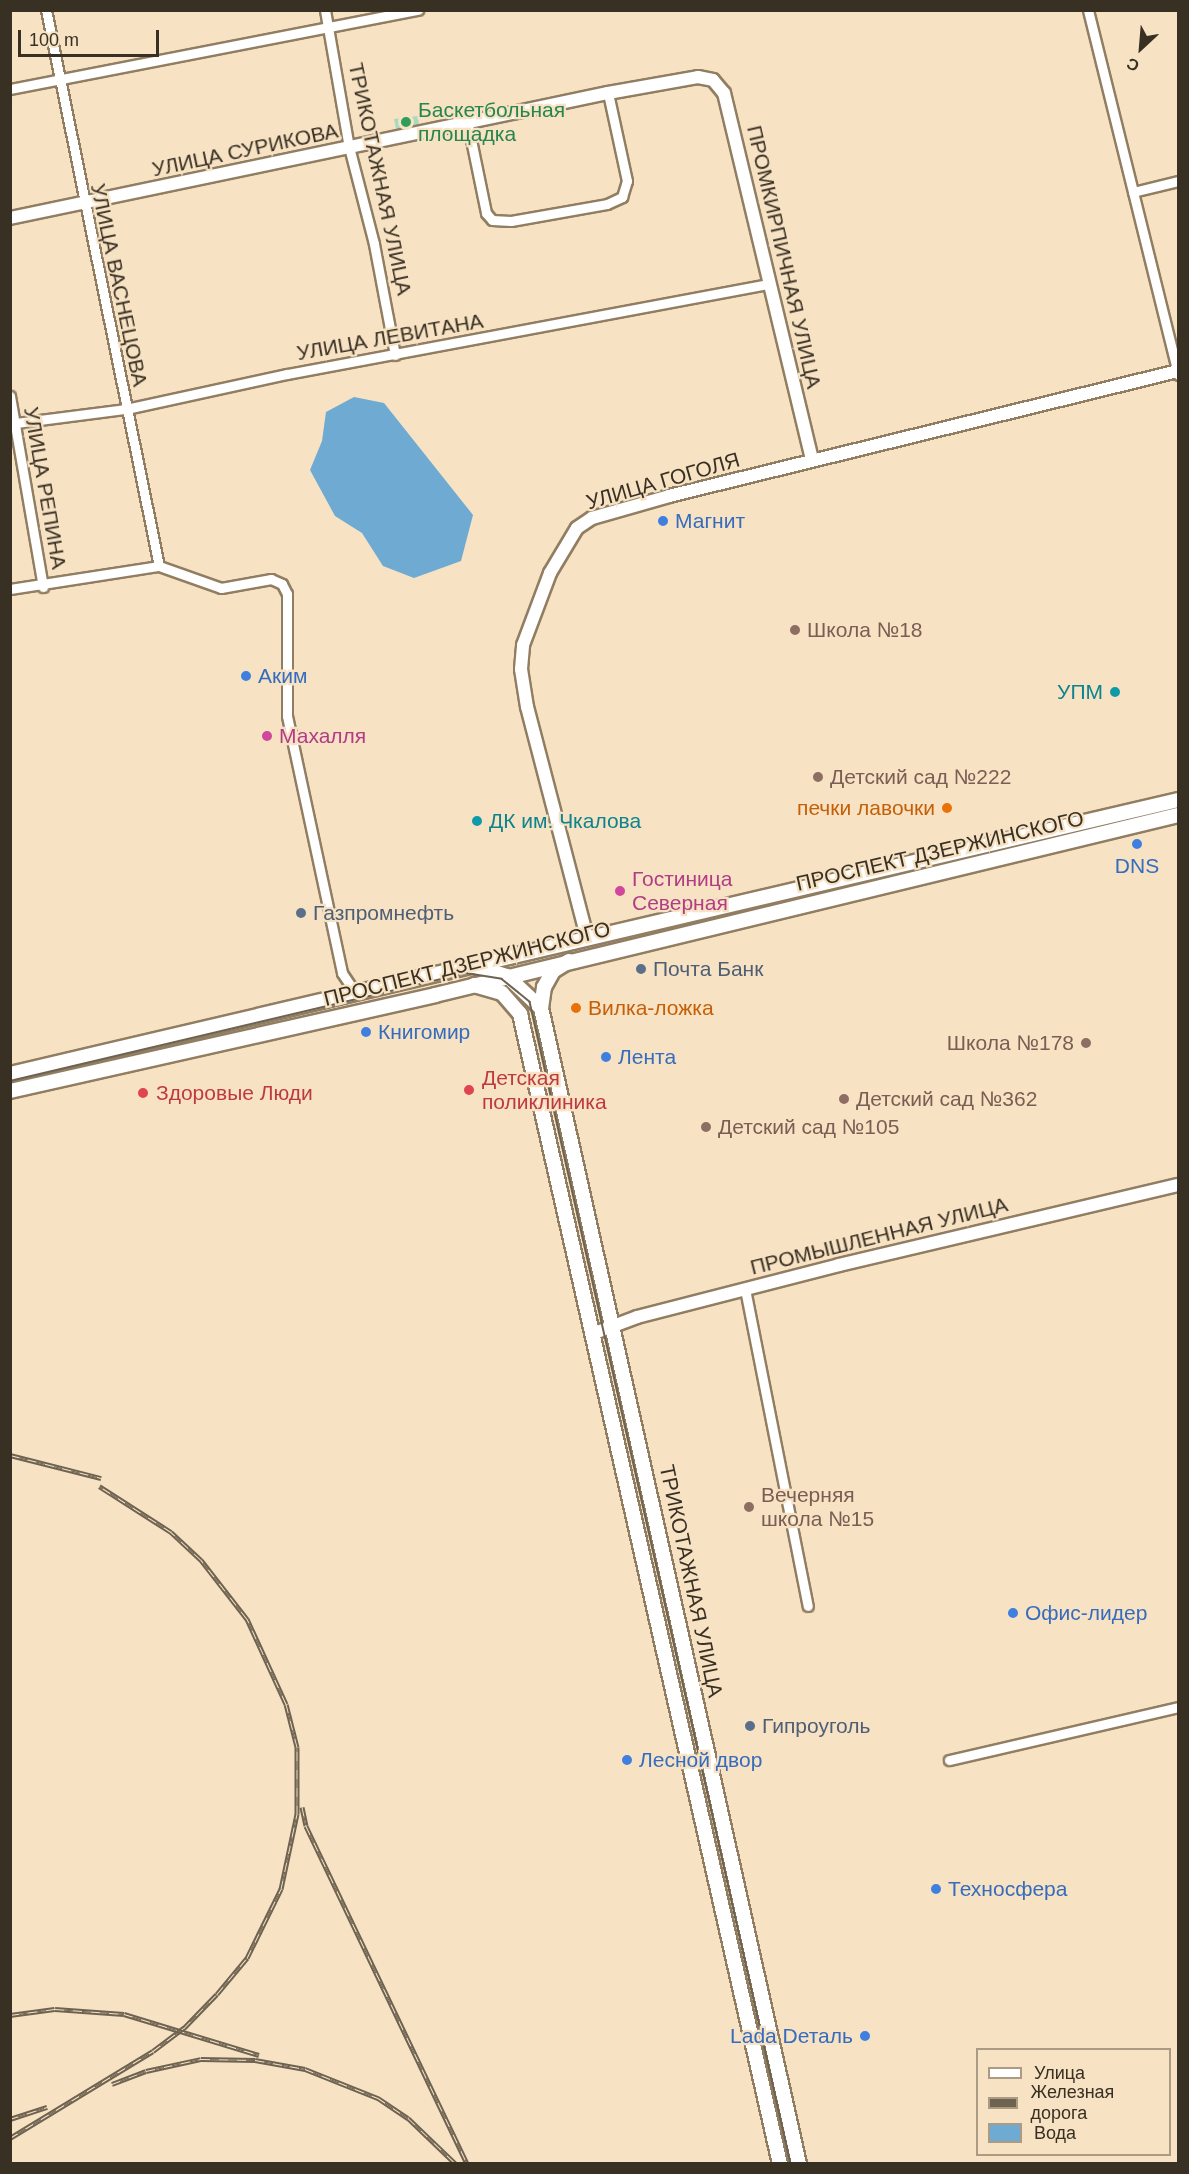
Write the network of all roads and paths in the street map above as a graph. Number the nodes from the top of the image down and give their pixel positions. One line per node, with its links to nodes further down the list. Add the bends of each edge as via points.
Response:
1 (46, 10): 7 (street, УЛИЦА ВАСНЕЦОВА)
2 (326, 10): 5 (street, ТРИКОТАЖНАЯ УЛИЦА)
3 (418, 10): 5 (street)
4 (1088, 10): 13 (street)
5 (328, 27): 7 (street); 11 (street, ТРИКОТАЖНАЯ УЛИЦА)
6 (698, 77): 9 (street, УЛИЦА СУРИКОВА); 16 (street, ПРОМКИРПИЧНАЯ УЛИЦА, via 713,80 724,93)
7 (58, 79): 8 (street); 14 (street, УЛИЦА ВАСНЕЦОВА)
8 (10, 89)
9 (608, 93): 10 (street, УЛИЦА СУРИКОВА); 10 (street, via 627,181 622,197 607,204 511,221 492,220 486,213)
10 (468, 124): 11 (street, УЛИЦА СУРИКОВА)
11 (349, 147): 14 (street, УЛИЦА СУРИКОВА); 17 (street, ТРИКОТАЖНАЯ УЛИЦА, via 374,244)
12 (1179, 181): 13 (street)
13 (1133, 192): 18 (street)
14 (84, 204): 15 (street, УЛИЦА СУРИКОВА); 20 (street, УЛИЦА ВАСНЕЦОВА)
15 (10, 218)
16 (770, 284): 17 (street, УЛИЦА ЛЕВИТАНА); 22 (street, ПРОМКИРПИЧНАЯ УЛИЦА)
17 (395, 355): 20 (street, УЛИЦА ЛЕВИТАНА)
18 (1178, 372): 22 (street, УЛИЦА ГОГОЛЯ)
19 (10, 396): 21 (street, УЛИЦА РЕПИНА)
20 (126, 409): 21 (street, УЛИЦА ЛЕВИТАНА); 23 (street, УЛИЦА ВАСНЕЦОВА)
21 (16, 423): 24 (street, УЛИЦА РЕПИНА)
22 (813, 460): 28 (street, УЛИЦА ГОГОЛЯ, via 592,518 577,528 550,573 523,645 521,669 527,707)
23 (159, 566): 24 (street); 36 (street, via 221,588 271,579 288,594 287,716 342,973)
24 (43, 587): 25 (street)
25 (10, 589)
26 (1179, 800): 28 (main road, ПРОСПЕКТ ДЗЕРЖИНСКОГО)
27 (1179, 815): 30 (main road, ПРОСПЕКТ ДЗЕРЖИНСКОГО)
28 (587, 937): 29 (main road, ПРОСПЕКТ ДЗЕРЖИНСКОГО)
29 (562, 943): 31 (main road, ПРОСПЕКТ ДЗЕРЖИНСКОГО); 32 (main road)
30 (569, 961): 32 (main road, ПРОСПЕКТ ДЗЕРЖИНСКОГО); 37 (main road, via 554,971 544,987)
31 (465, 966): 33 (main road, via 494,969); 36 (main road, ПРОСПЕКТ ДЗЕРЖИНСКОГО)
32 (533, 970): 33 (main road, ПРОСПЕКТ ДЗЕРЖИНСКОГО); 35 (main road)
33 (507, 976): 34 (main road, ПРОСПЕКТ ДЗЕРЖИНСКОГО); 35 (main road)
34 (474, 985): 38 (main road, via 502,993); 40 (main road, ПРОСПЕКТ ДЗЕРЖИНСКОГО)
35 (523, 988): 37 (main road); 38 (main road)
36 (354, 992): 39 (main road, ПРОСПЕКТ ДЗЕРЖИНСКОГО)
37 (541, 1008): 43 (main road, ТРИКОТАЖНАЯ УЛИЦА)
38 (520, 1014): 44 (main road, ТРИКОТАЖНАЯ УЛИЦА)
39 (10, 1074)
40 (10, 1091)
41 (1179, 1185): 42 (street, ПРОМЫШЛЕННАЯ УЛИЦА)
42 (745, 1289): 43 (street, ПРОМЫШЛЕННАЯ УЛИЦА); 45 (street)
43 (613, 1324): 44 (street, ПРОМЫШЛЕННАЯ УЛИЦА); 49 (main road, ТРИКОТАЖНАЯ УЛИЦА)
44 (592, 1334): 48 (main road, ТРИКОТАЖНАЯ УЛИЦА)
45 (808, 1606)
46 (1179, 1707): 47 (street)
47 (950, 1760)
48 (780, 2163)
49 (799, 2163)

